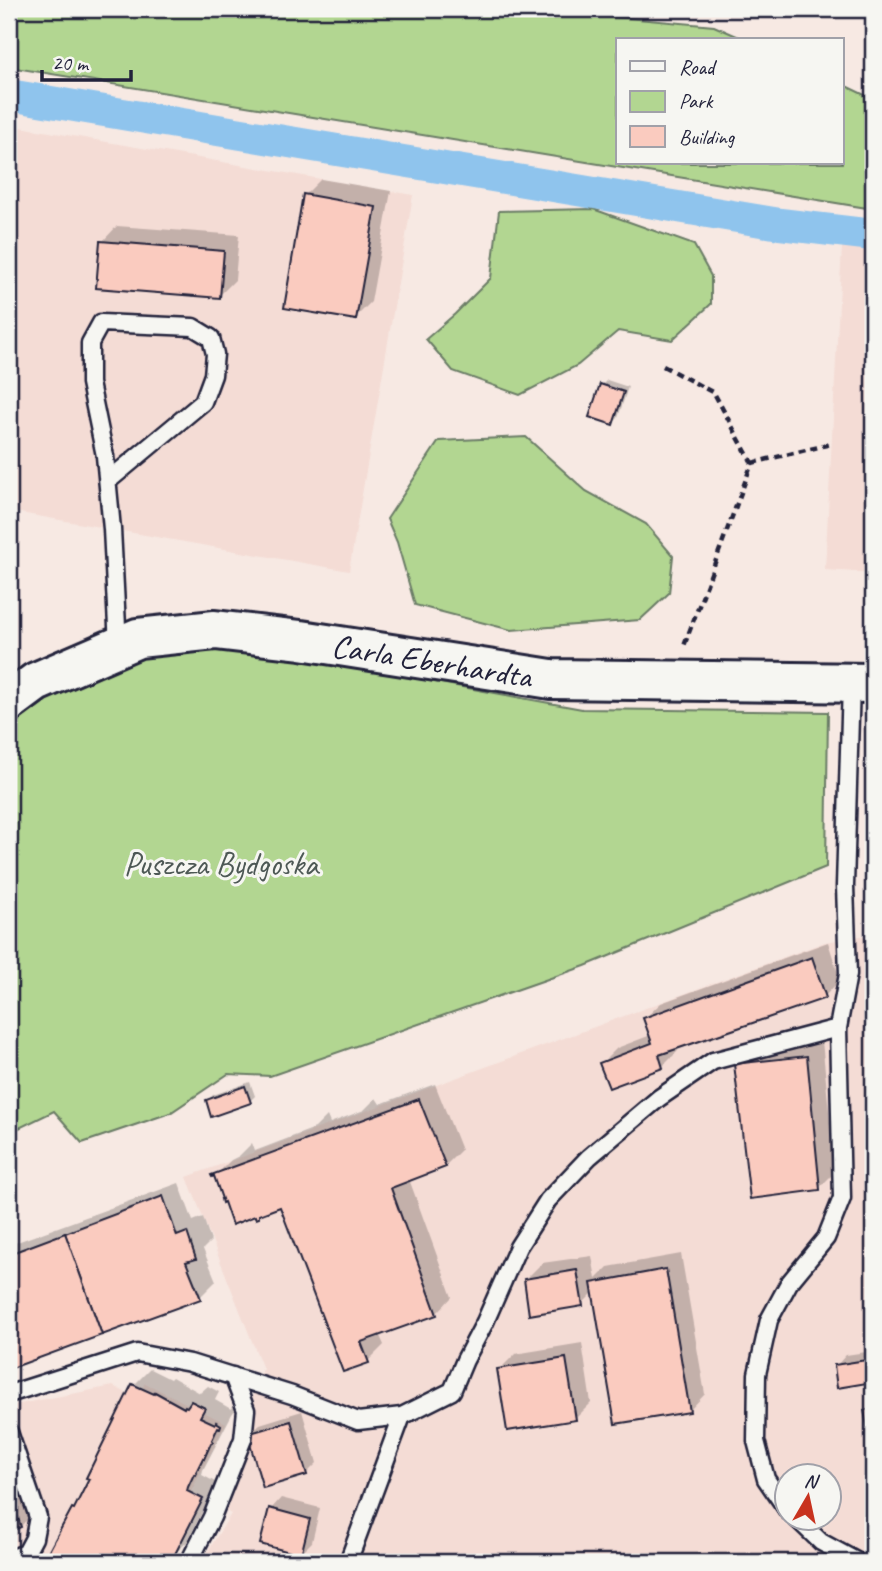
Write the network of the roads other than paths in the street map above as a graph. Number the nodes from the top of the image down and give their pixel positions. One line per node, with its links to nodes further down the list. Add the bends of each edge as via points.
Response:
1 (108, 481): 1 (lane, via 90,383 90,343 101,323 193,327 211,338 213,375 203,402); 2 (lane)
2 (118, 646): 3 (street, Carla Eberhardta, via 138,638 215,630 551,679); 4 (street, Carla Eberhardta, via 36,682)
3 (862, 683): 5 (lane, via 845,886 848,974)
4 (9, 702)
5 (838, 1028): 8 (lane, via 713,1061 659,1098 589,1157 548,1200 518,1247 452,1391); 10 (lane, via 842,1198 826,1238 789,1283 769,1320 757,1374 756,1441 766,1479)
6 (233, 1376): 7 (lane, via 137,1353); 8 (lane, via 358,1421); 13 (lane, via 246,1410 243,1439)
7 (9, 1394)
8 (402, 1416): 14 (lane)
9 (9, 1432): 12 (lane, via 38,1517 26,1553)
10 (774, 1491)
11 (811, 1532): 15 (lane)
12 (9, 1559)
13 (189, 1562)
14 (348, 1562)
15 (858, 1562)

